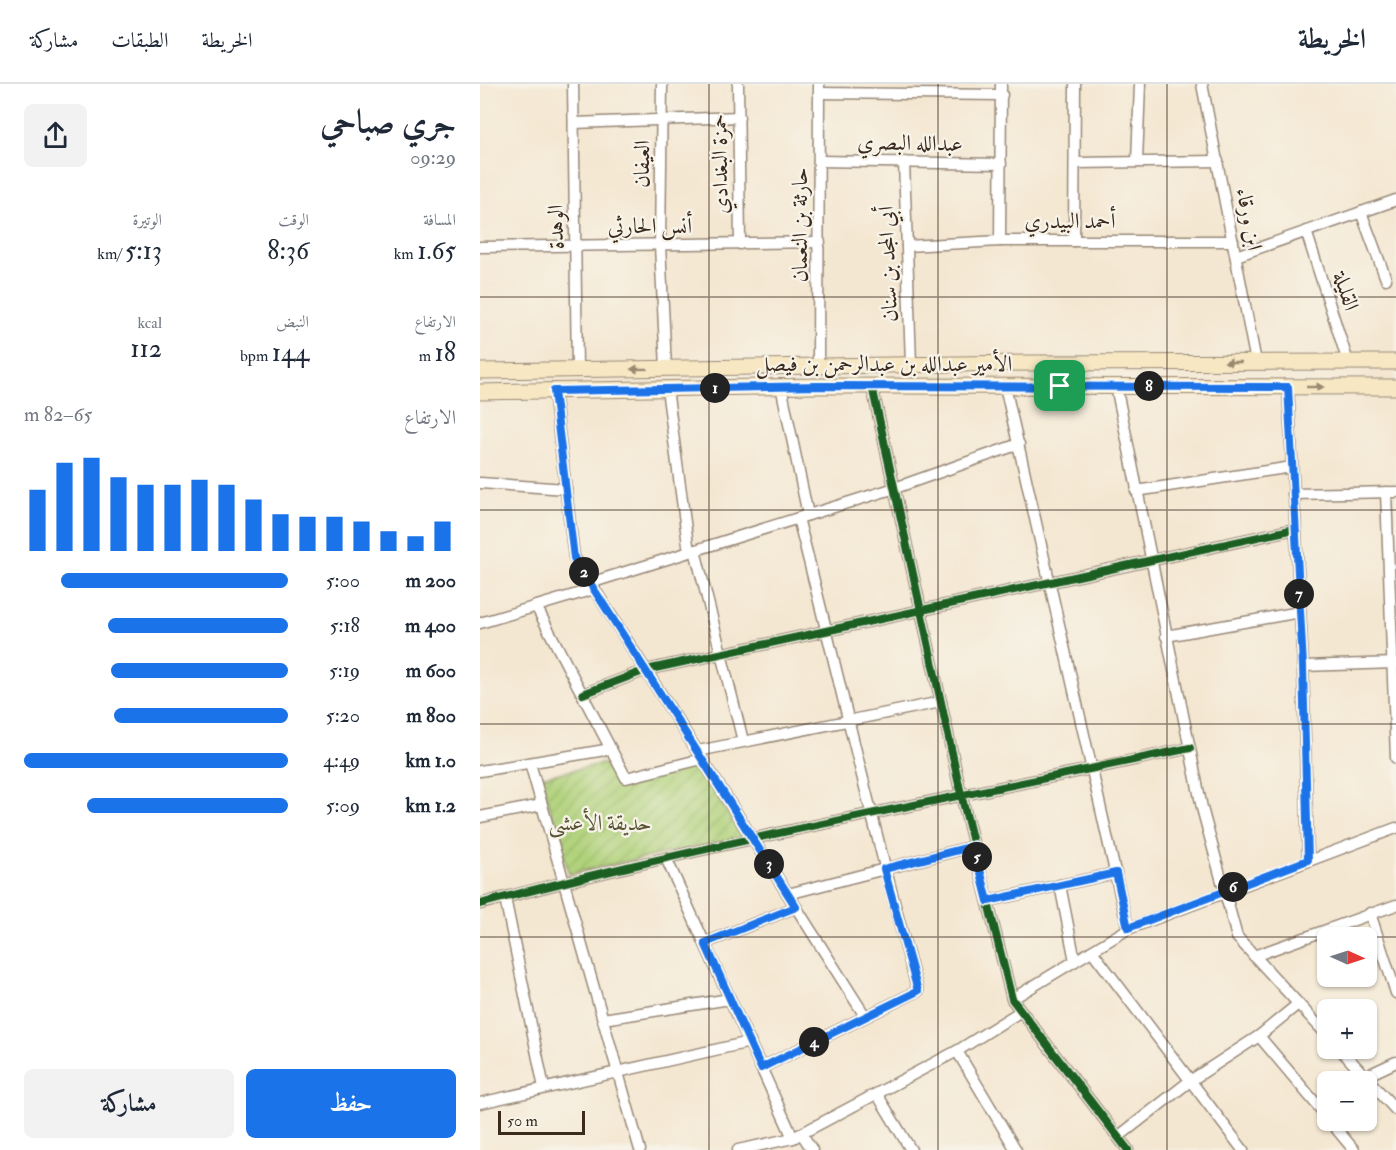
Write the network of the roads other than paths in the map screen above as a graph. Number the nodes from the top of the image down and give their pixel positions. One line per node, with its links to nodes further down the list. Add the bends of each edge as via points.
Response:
1 (573, 84): 11 (street, الوهدة)
2 (662, 84): 10 (street, العيفان)
3 (738, 84): 9 (street, حمزة البغدادي)
4 (1075, 84): 16 (street)
5 (1140, 84): 15 (street)
6 (1202, 84): 13 (street, ابن ورقاء)
7 (819, 88): 8 (street); 12 (street, حارثة بن النعمان)
8 (1001, 89): 17 (street)
9 (739, 117): 10 (street); 25 (street, حمزة البغدادي)
10 (662, 120): 11 (street); 26 (street, العيفان)
11 (574, 123): 27 (street, الوهدة)
12 (819, 161): 14 (street, عبدالله البصري); 24 (street, حارثة بن النعمان)
13 (1218, 161): 15 (street); 23 (street, ابن ورقاء)
14 (904, 162): 17 (street, عبدالله البصري); 28 (street, أبي المجد بن سنان)
15 (1137, 162): 16 (street)
16 (1074, 163): 22 (street)
17 (1001, 164): 21 (street)
18 (1396, 200): 19 (street)
19 (1361, 212): 20 (street); 31 (street)
20 (1306, 231): 30 (street); 33 (street, القليلة)
21 (1000, 241): 22 (street, أحمد البيدري); 28 (street, أحمد البيدري)
22 (1074, 241): 23 (street, أحمد البيدري)
23 (1233, 241): 30 (street, ابن ورقاء)
24 (820, 242): 25 (street, أنس الحارثي); 36 (street, حارثة بن النعمان)
25 (740, 244): 26 (street, أنس الحارثي)
26 (660, 245): 27 (street, أنس الحارثي); 37 (street, العيفان)
27 (576, 246): 29 (street, أنس الحارثي); 38 (street, الوهدة)
28 (907, 246): 35 (street, أبي المجد بن سنان)
29 (480, 247)
30 (1236, 256): 32 (street, ابن ورقاء)
31 (1386, 279)
32 (1256, 362): 33 (main road, الأمير عبدالله بن عبدالرحمن بن فيصل); 35 (main road, الأمير عبدالله بن عبدالرحمن بن فيصل, one-way to 35)
33 (1348, 362): 34 (main road, الأمير عبدالله بن عبدالرحمن بن فيصل)
34 (1396, 362)
35 (911, 364): 36 (main road, الأمير عبدالله بن عبدالرحمن بن فيصل)
36 (818, 366): 37 (main road, الأمير عبدالله بن عبدالرحمن بن فيصل)
37 (666, 368): 38 (main road, الأمير عبدالله بن عبدالرحمن بن فيصل, one-way to 38)
38 (577, 369): 39 (main road, الأمير عبدالله بن عبدالرحمن بن فيصل)
39 (480, 371)
40 (781, 386): 41 (main road, الأمير عبدالله بن عبدالرحمن بن فيصل); 46 (main road, الأمير عبدالله بن عبدالرحمن بن فيصل); 57 (street)
41 (872, 386): 42 (main road, الأمير عبدالله بن عبدالرحمن بن فيصل); 52 (street)
42 (1005, 386): 43 (main road, الأمير عبدالله بن عبدالرحمن بن فيصل); 49 (street)
43 (1116, 386): 44 (main road, الأمير عبدالله بن عبدالرحمن بن فيصل); 54 (street)
44 (1288, 387): 45 (main road, الأمير عبدالله بن عبدالرحمن بن فيصل, one-way to 45); 50 (street)
45 (1396, 387)
46 (667, 388): 47 (main road, الأمير عبدالله بن عبدالرحمن بن فيصل); 59 (street)
47 (554, 391): 48 (main road, الأمير عبدالله بن عبدالرحمن بن فيصل); 53 (street)
48 (480, 392)
49 (1019, 444): 52 (street); 62 (street)
50 (1292, 467): 54 (street); 56 (street)
51 (480, 483): 53 (street)
52 (895, 488): 57 (street); 65 (street)
53 (566, 489): 63 (street, via 574,558)
54 (1136, 491): 60 (street)
55 (1391, 492): 56 (street); 61 (street)
56 (1293, 494): 58 (street)
57 (803, 517): 59 (street); 68 (street)
58 (1295, 529): 60 (street); 66 (street)
59 (692, 551): 63 (street); 70 (street)
60 (1150, 560): 62 (street); 69 (street)
61 (1393, 573): 71 (street)
62 (1051, 582): 65 (street); 84 (street)
63 (592, 586): 64 (street); 73 (street)
64 (536, 606): 67 (street); 74 (street)
65 (921, 610): 68 (street); 75 (street)
66 (1300, 612): 69 (street); 72 (street)
67 (480, 623)
68 (827, 630): 70 (street); 76 (street)
69 (1166, 636): 79 (street)
70 (721, 654): 73 (street); 78 (street)
71 (1394, 663): 72 (street); 77 (street)
72 (1303, 666): 94 (street)
73 (646, 670): 74 (street); 81 (street)
74 (583, 694): 80 (street)
75 (941, 702): 76 (street); 86 (street)
76 (848, 720): 78 (street); 88 (street)
77 (1396, 729): 82 (street)
78 (743, 741): 81 (street)
79 (1190, 748): 84 (street); 99 (street)
80 (611, 749): 81 (street, via 626,778); 83 (street)
81 (700, 755): 91 (street)
82 (1396, 758)
83 (530, 763): 85 (street); 87 (street)
84 (1093, 769): 86 (street); 96 (street)
85 (480, 771)
86 (961, 794): 88 (street); 92 (street)
87 (542, 805): 89 (street); 97 (street)
88 (873, 812): 91 (street); 95 (street)
89 (480, 817)
90 (1396, 828): 94 (street)
91 (753, 838): 93 (street); 100 (street)
92 (974, 846): 95 (street); 102 (street)
93 (666, 858): 97 (street); 108 (street)
94 (1308, 860): 99 (street)
95 (884, 869): 100 (street); 117 (street, via 918,991)
96 (1116, 873): 98 (street); 107 (street)
97 (564, 882): 101 (street); 118 (street)
98 (1060, 885): 102 (street); 111 (street)
99 (1225, 890): 107 (street); 110 (street, via 1238,937)
100 (788, 894): 105 (street)
101 (505, 898): 103 (street); 130 (street)
102 (988, 901): 114 (street)
103 (480, 904)
104 (1396, 905): 106 (street)
105 (796, 907): 108 (street); 117 (street)
106 (1370, 913): 110 (street); 112 (street)
107 (1128, 928): 109 (street)
108 (705, 943): 113 (street)
109 (1092, 951): 111 (street); 129 (street)
110 (1254, 956): 115 (street)
111 (1075, 961): 114 (street)
112 (1395, 987)
113 (730, 999): 118 (street); 121 (street)
114 (1012, 999): 116 (street)
115 (1298, 1004): 119 (street); 120 (street)
116 (1021, 1011): 122 (street); 138 (street)
117 (865, 1016): 125 (street)
118 (603, 1019): 126 (street)
119 (1317, 1024)
120 (1259, 1036): 129 (street); 134 (street)
121 (750, 1042): 125 (street); 126 (street)
122 (957, 1051): 132 (street); 143 (street)
123 (1348, 1059): 127 (street)
124 (1396, 1062): 128 (street)
125 (761, 1068): 137 (street)
126 (618, 1070): 130 (street); 139 (street)
127 (1359, 1071)
128 (1377, 1071)
129 (1190, 1081): 138 (street); 145 (street)
130 (544, 1088): 133 (street)
131 (1377, 1090): 135 (street)
132 (877, 1094): 137 (street); 142 (street)
133 (480, 1103)
134 (1317, 1106)
135 (1396, 1110)
136 (1338, 1131): 146 (street)
137 (798, 1136): 140 (street); 141 (street)
138 (1118, 1137): 144 (street)
139 (640, 1150)
140 (738, 1150)
141 (812, 1150)
142 (910, 1150)
143 (1016, 1150)
144 (1128, 1150)
145 (1243, 1150)
146 (1354, 1150)

